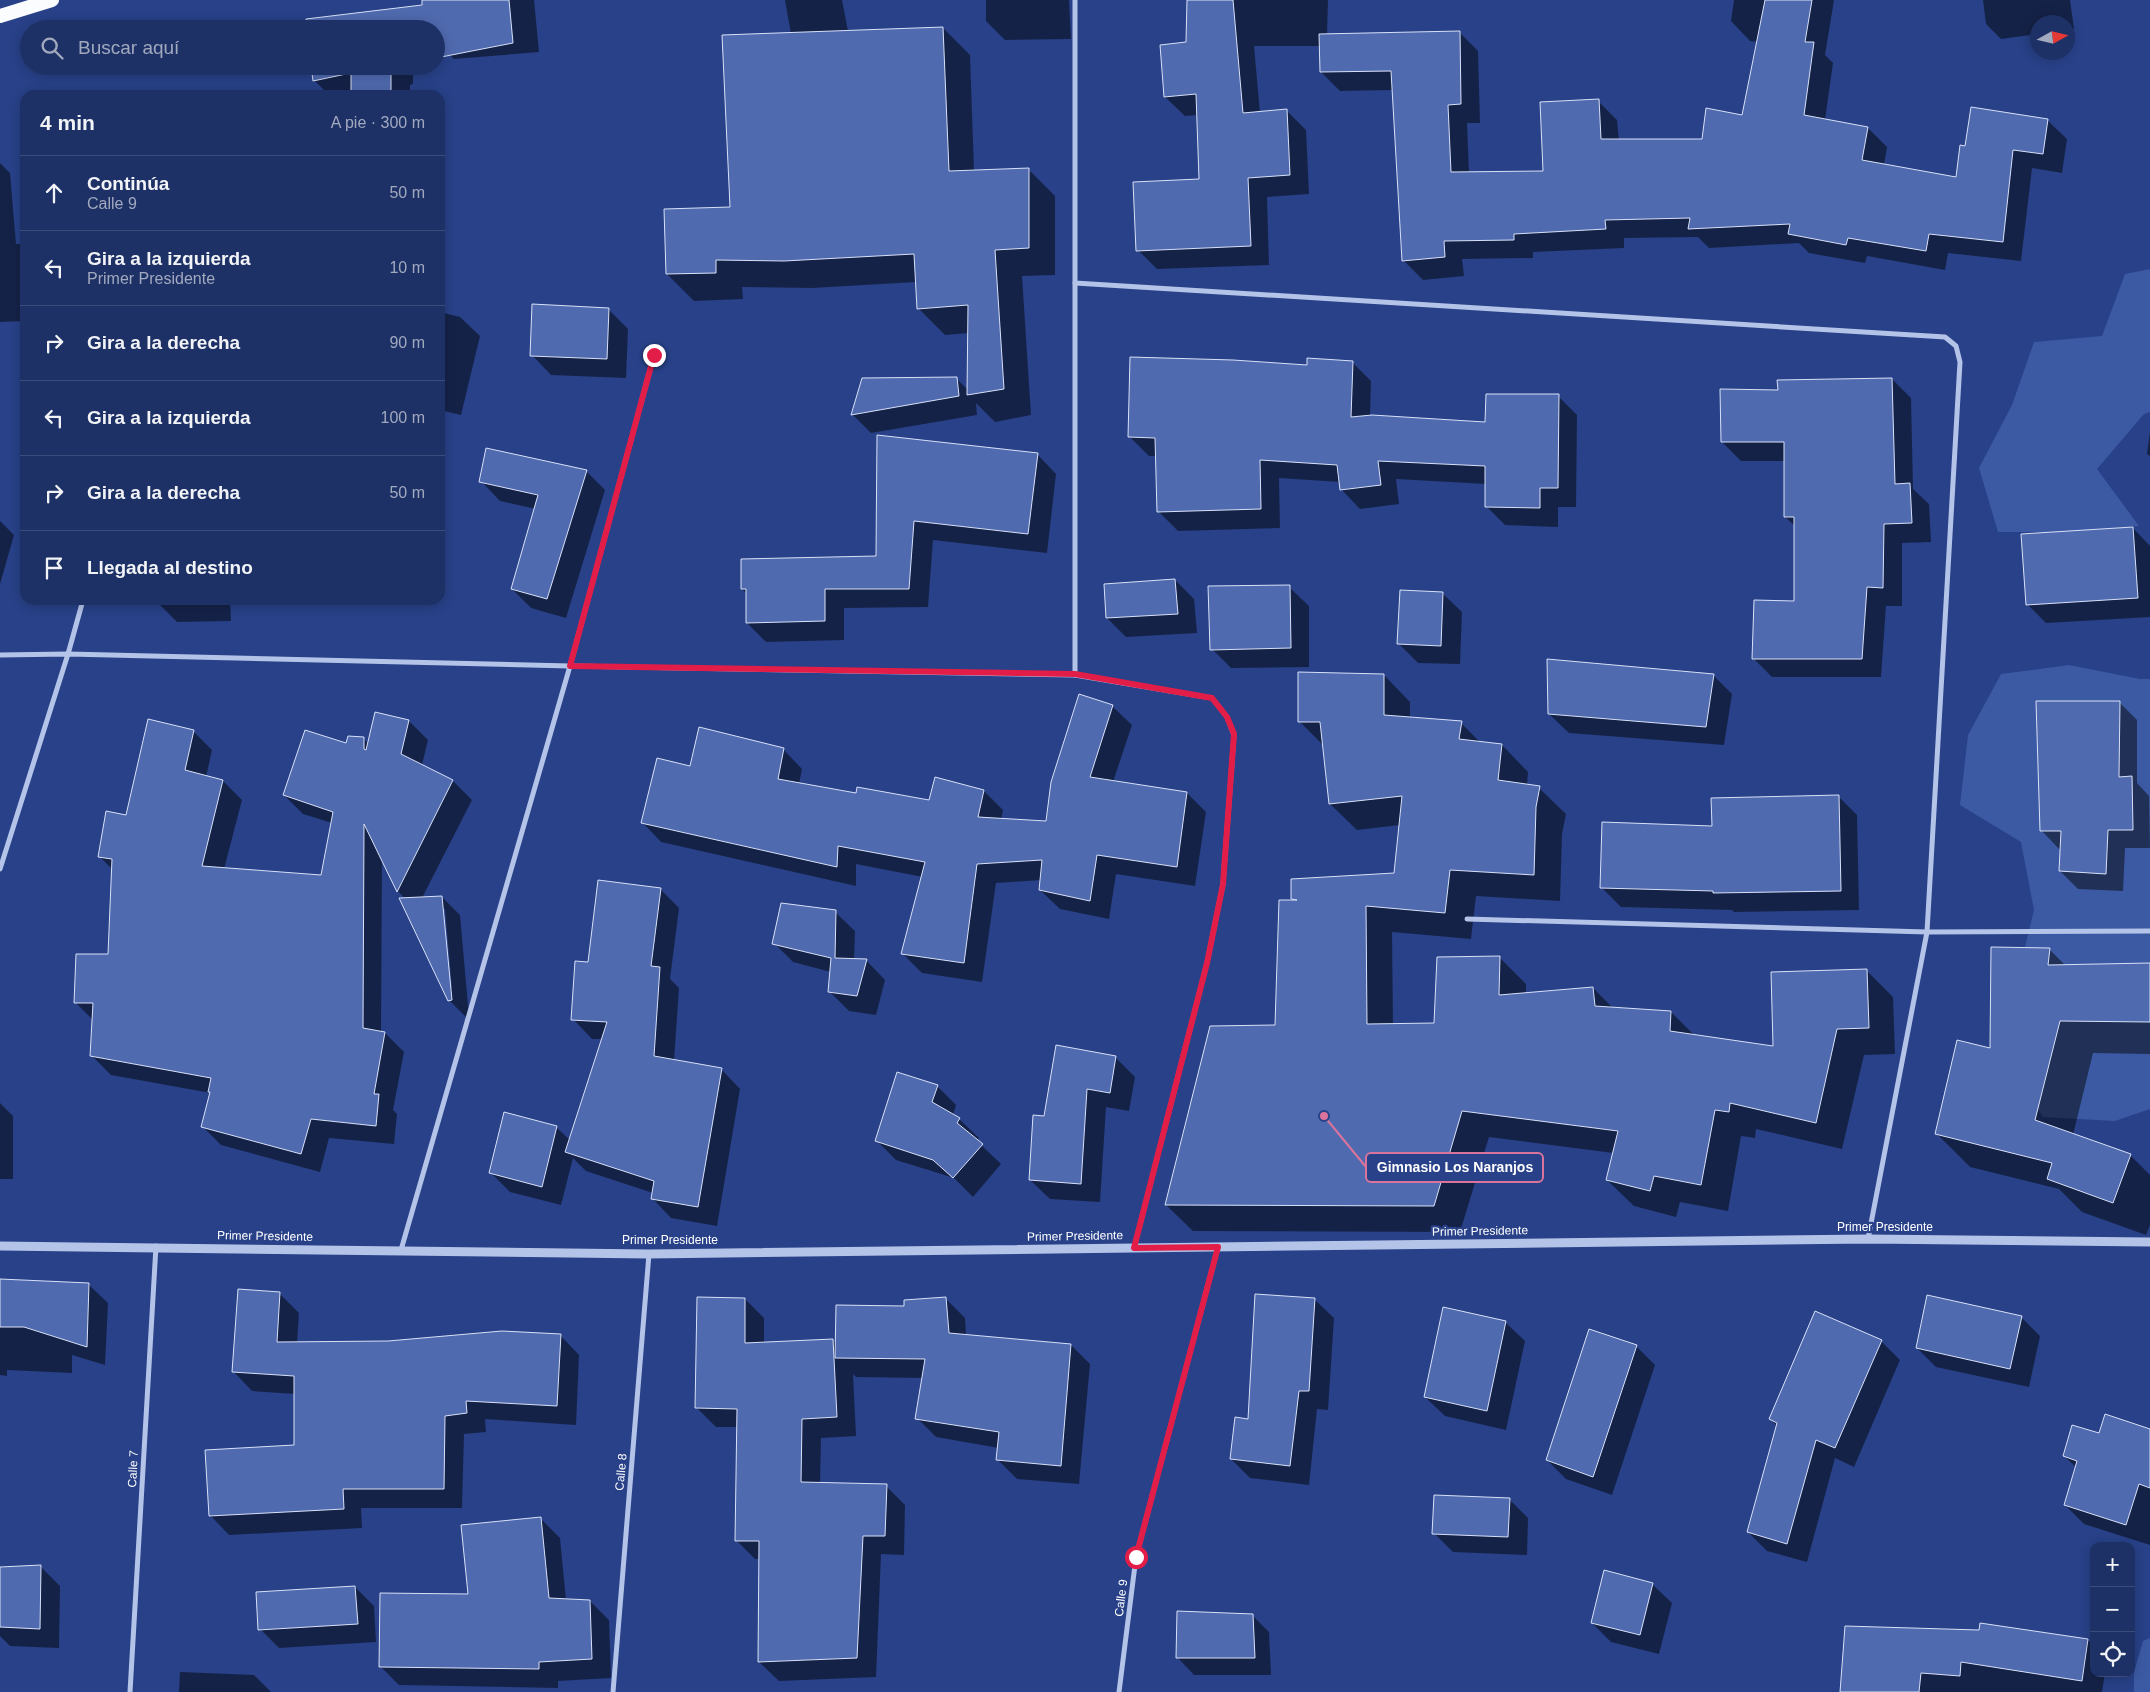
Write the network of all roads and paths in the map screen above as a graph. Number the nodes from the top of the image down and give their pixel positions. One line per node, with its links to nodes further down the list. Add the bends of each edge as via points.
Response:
1 (52, 0): 3 (highway)
2 (1075, 0): 4 (street)
3 (0, 16)
4 (1075, 282): 10 (street); 14 (street, via 1945,337 1956,346 1960,362)
5 (654, 355): 9 (street)
6 (82, 605): 7 (street)
7 (68, 654): 8 (street); 9 (street); 11 (street)
8 (0, 655)
9 (570, 666): 10 (street); 21 (street)
10 (1075, 674): 20 (street, via 1212,698 1227,717 1234,734 1223,884 1207,963)
11 (0, 869)
12 (1467, 919): 14 (street)
13 (2150, 931): 14 (street)
14 (1926, 932): 15 (street)
15 (1868, 1239): 16 (street, Primer Presidente); 19 (street, Primer Presidente)
16 (2150, 1242)
17 (0, 1246): 18 (street, Primer Presidente)
18 (156, 1246): 21 (street, Primer Presidente); 23 (street, Calle 7)
19 (1218, 1247): 20 (street, Primer Presidente); 25 (street, Calle 9, via 1136,1557)
20 (1134, 1248): 22 (street, Primer Presidente)
21 (401, 1250): 22 (street, Primer Presidente)
22 (648, 1254): 24 (street, Calle 8)
23 (130, 1692)
24 (613, 1692)
25 (1119, 1692)

